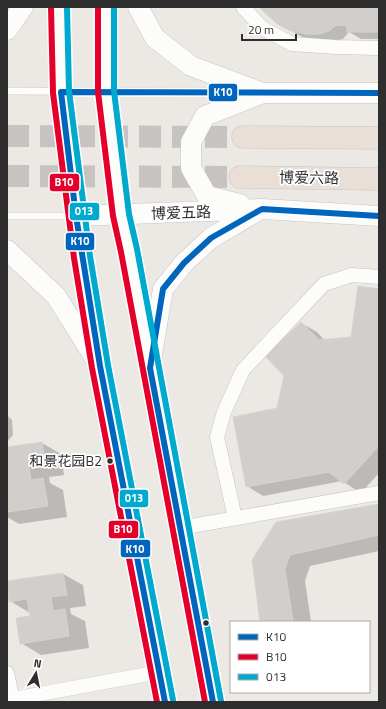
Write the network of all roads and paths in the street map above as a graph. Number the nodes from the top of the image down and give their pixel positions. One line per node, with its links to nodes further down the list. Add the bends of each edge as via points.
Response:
1 (23, 7): 6 (main road)
2 (59, 7): 10 (main road)
3 (106, 7): 9 (main road)
4 (138, 7): 11 (main road, via 155,38 191,66)
5 (243, 7): 7 (street, via 262,28 292,44)
6 (7, 30)
7 (379, 48)
8 (7, 91): 10 (lane)
9 (106, 91): 10 (lane); 11 (lane); 18 (main road)
10 (61, 92): 20 (main road)
11 (263, 92): 12 (main road); 17 (main road, via 205,116 191,142 191,168 207,196)
12 (379, 93)
13 (243, 137): 14 (highway)
14 (379, 138)
15 (240, 177): 16 (highway, 博爱六路)
16 (379, 179)
17 (262, 209): 18 (main road, 博爱五路); 21 (main road); 25 (main road, via 211,238 184,263 164,289)
18 (121, 215): 20 (main road, 博爱五路); 25 (main road)
19 (7, 216): 20 (lane)
20 (76, 216): 24 (main road)
21 (379, 216)
22 (7, 250): 24 (main road, via 56,296)
23 (379, 277): 27 (street, via 352,275 324,284 242,370 224,412 217,437)
24 (100, 366): 29 (main road)
25 (150, 368): 28 (main road)
26 (379, 493): 27 (street)
27 (235, 518): 28 (street)
28 (180, 528): 33 (main road)
29 (159, 672): 31 (street); 32 (main road)
30 (7, 673): 31 (street)
31 (13, 700)
32 (166, 702)
33 (213, 702)

